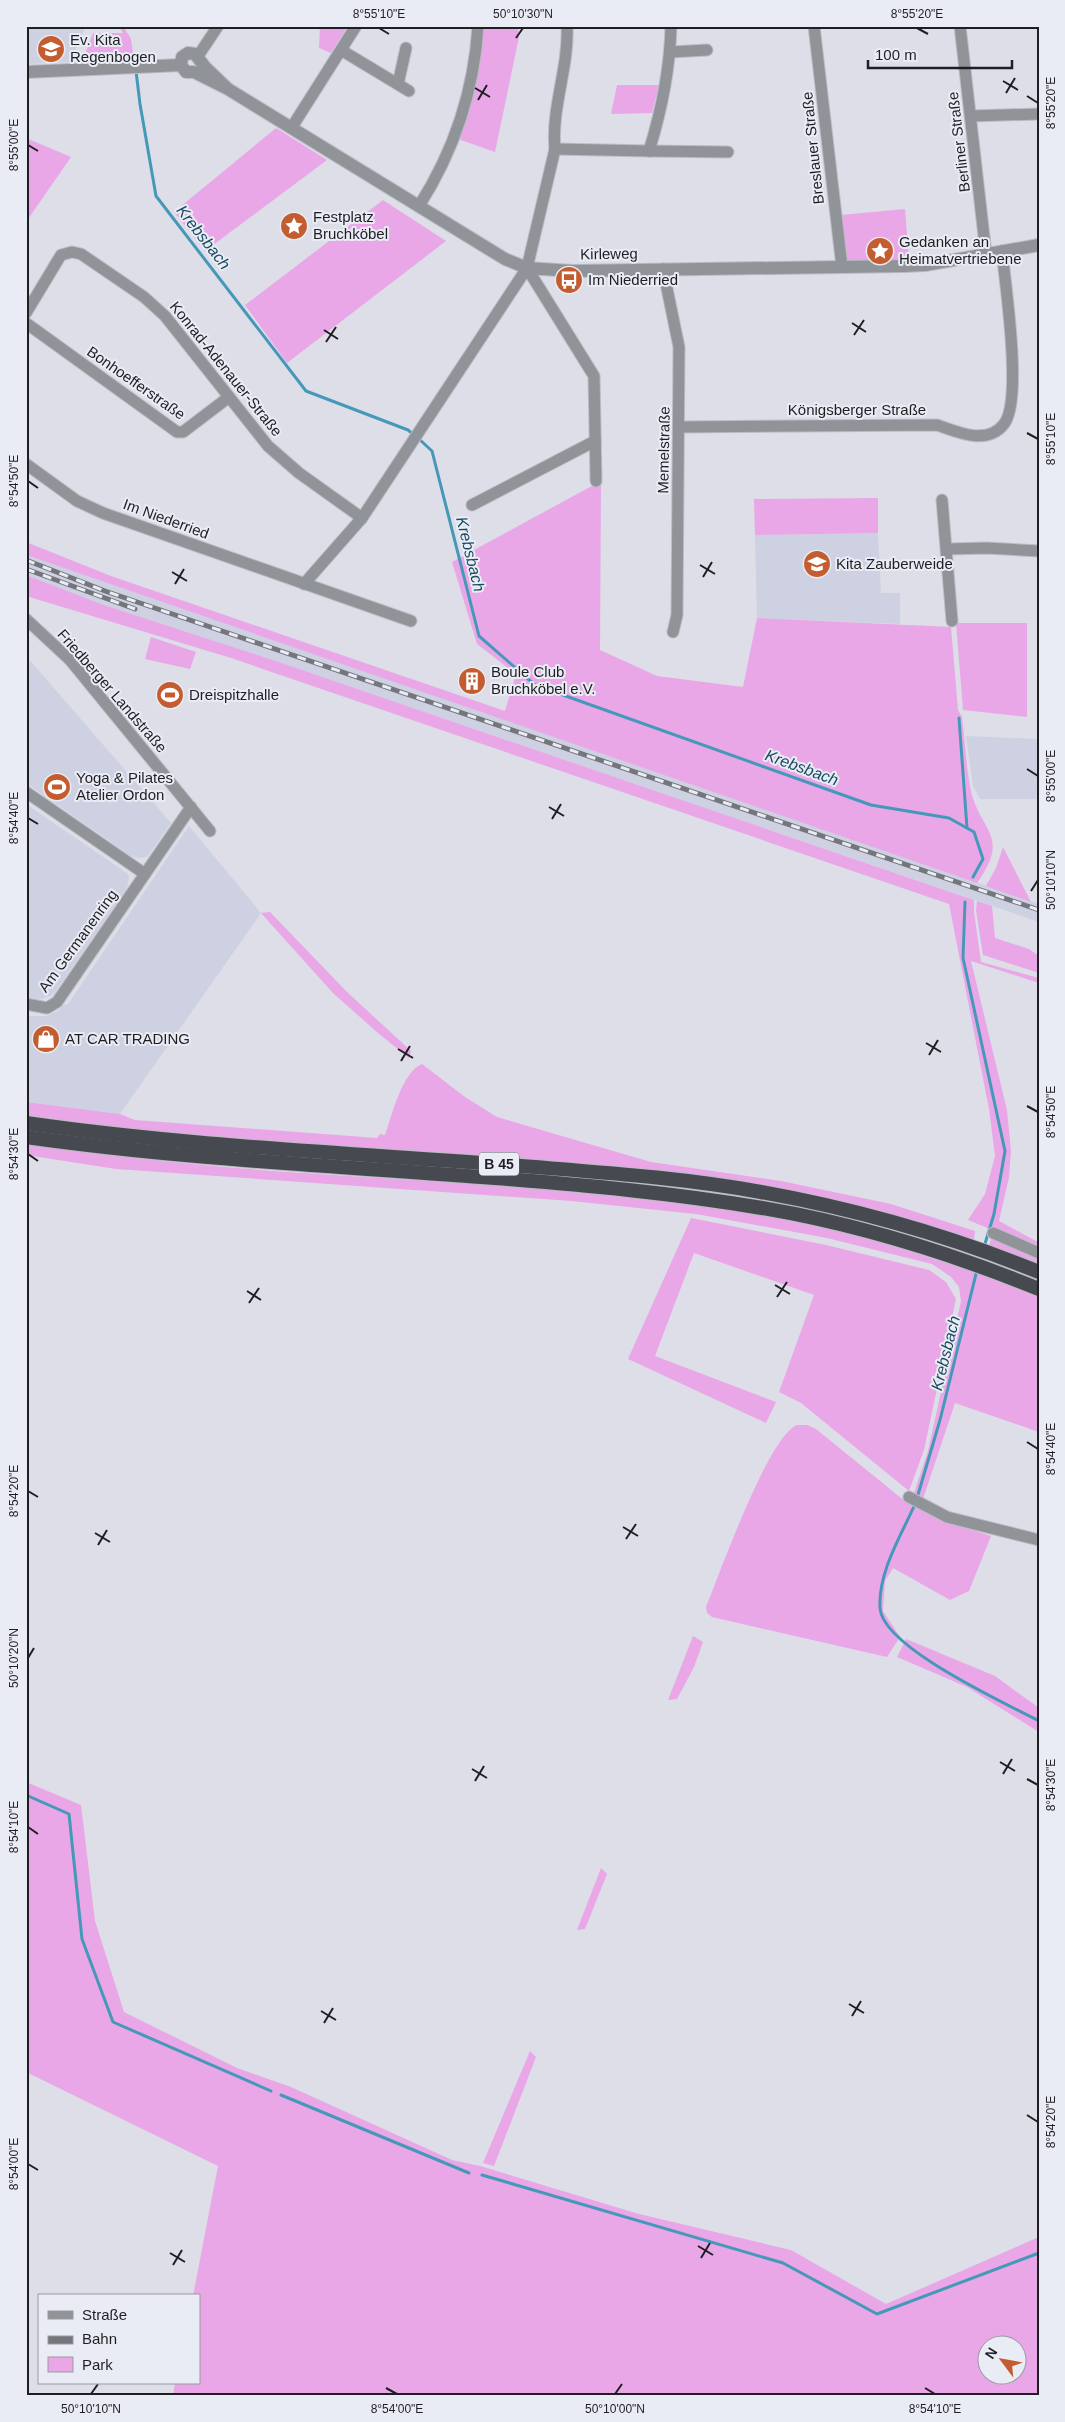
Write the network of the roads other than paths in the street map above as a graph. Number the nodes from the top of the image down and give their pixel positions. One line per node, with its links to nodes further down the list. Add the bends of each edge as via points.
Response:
1 (218, 26): 12 (street)
2 (356, 26): 9 (street)
3 (478, 26): 23 (street, via 466,103 446,160)
4 (566, 26): 20 (street, via 567,55 554,134)
5 (671, 26): 11 (street)
6 (814, 26): 27 (street, Breslauer Straße)
7 (960, 26): 18 (street, Berliner Straße)
8 (406, 48): 15 (street)
9 (341, 50): 15 (street); 19 (street)
10 (707, 50): 11 (street)
11 (670, 52): 21 (street, via 668,80)
12 (198, 63): 13 (street, Kirleweg, via 186,72); 13 (street, via 188,53 182,57); 19 (street, Kirleweg, via 228,89)
13 (180, 65): 14 (street)
14 (26, 72)
15 (398, 84): 16 (street)
16 (409, 91)
17 (1039, 114): 18 (street)
18 (971, 116): 26 (street, Berliner Straße)
19 (292, 127): 23 (street, Kirleweg)
20 (555, 149): 21 (street); 28 (street)
21 (649, 151): 22 (street)
22 (728, 152)
23 (419, 206): 28 (street, Kirleweg, via 505,259)
24 (1039, 244): 25 (street, Kirleweg)
25 (1002, 251): 26 (street, Kirleweg); 33 (street, Königsberger Straße, via 1012,331 1010,412 1004,425 993,432 969,436 937,425)
26 (986, 254): 27 (street, Kirleweg, via 925,265)
27 (842, 267): 29 (street, Kirleweg)
28 (527, 268): 29 (street, Kirleweg, via 573,271); 34 (street, via 594,376); 39 (street)
29 (663, 269): 33 (street, Memelstraße, via 679,348)
30 (26, 313): 32 (street, Konrad-Adenauer-Straße, via 61,255 81,254 144,297 165,316)
31 (26, 323): 32 (street, Bonhoefferstraße, via 176,432 183,432)
32 (229, 397): 39 (street, Konrad-Adenauer-Straße, via 268,446 299,473)
33 (680, 427): 46 (street, Memelstraße, via 677,615)
34 (595, 442): 36 (street); 38 (street)
35 (26, 464): 42 (street, Im Niederried, via 77,501 167,537)
36 (596, 481)
37 (942, 500): 40 (street)
38 (472, 505)
39 (362, 518): 42 (street)
40 (947, 549): 41 (street); 45 (street)
41 (1039, 551)
42 (304, 584): 44 (street, Im Niederried)
43 (26, 619): 48 (street, Friedberger Landstraße, via 70,660)
44 (411, 621)
45 (952, 621)
46 (673, 632)
47 (26, 792): 50 (street)
48 (192, 807): 49 (street, Friedberger Landstraße); 50 (street, Am Germanenring)
49 (210, 831)
50 (145, 874): 51 (street, Am Germanenring, via 57,1002 46,1008)
51 (26, 1004)
52 (26, 1123): 56 (highway, B 45, via 147,1137 697,1182 811,1202 902,1225 966,1244)
53 (26, 1137): 57 (highway, B 45, via 139,1151 692,1197 763,1208 883,1236 992,1270)
54 (993, 1233): 55 (street)
55 (1039, 1253)
56 (1039, 1272)
57 (1039, 1289)
58 (909, 1497): 59 (street, via 947,1517)
59 (1039, 1540)

